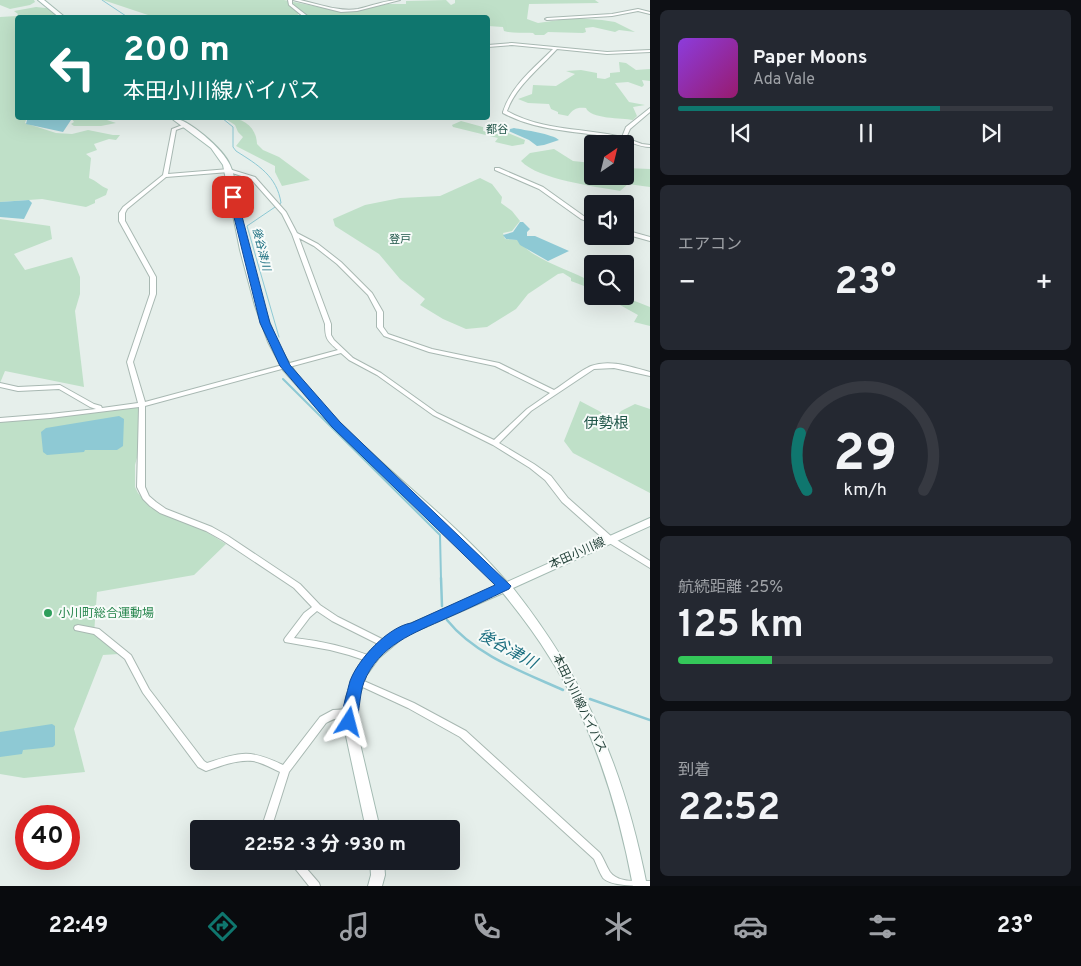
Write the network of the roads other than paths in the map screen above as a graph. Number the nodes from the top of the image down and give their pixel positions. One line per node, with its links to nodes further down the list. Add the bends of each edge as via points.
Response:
1 (41, 0): 6 (street)
2 (290, 0): 7 (street, via 290,4)
3 (295, 0): 4 (street, via 341,11)
4 (398, 0)
5 (650, 13): 8 (street, via 638,10)
6 (60, 15)
7 (304, 15)
8 (547, 19)
9 (490, 46): 10 (street, via 512,44)
10 (555, 49): 11 (street, via 607,53); 15 (street, via 515,92 504,112 547,126)
11 (650, 51)
12 (650, 109): 16 (street, via 628,128)
13 (177, 120): 14 (street, 本田小川線バイパス)
14 (185, 125): 20 (street, 本田小川線バイパス, via 213,146); 21 (street, via 174,129)
15 (605, 135)
16 (625, 135)
17 (634, 143): 18 (street)
18 (650, 146)
19 (497, 169): 22 (street, via 541,188)
20 (229, 170): 21 (street); 23 (street, via 253,178 284,213); 27 (street, 本田小川線バイパス, via 235,210 259,303 273,344)
21 (165, 176): 31 (street, via 125,208 121,216 153,277 153,294 130,362)
22 (584, 218)
23 (295, 234): 26 (street, via 328,324 328,335); 30 (street, via 340,263 370,294 380,312 380,327 386,335 431,351 497,364)
24 (634, 235): 25 (street)
25 (650, 239)
26 (342, 351): 27 (street); 34 (street, via 435,414)
27 (285, 366): 31 (street); 38 (street, 本田小川線バイパス, via 336,424)
28 (650, 374): 30 (street, via 601,365 584,372)
29 (0, 385): 32 (street, via 18,389 60,388 92,406)
30 (554, 393): 34 (street, via 529,410)
31 (142, 405): 32 (street); 39 (street, via 140,477 146,497 163,511 225,538 297,586)
32 (104, 408): 33 (street)
33 (0, 420)
34 (495, 443): 36 (street, via 548,478 565,500)
35 (650, 522): 36 (street, 本田小川線)
36 (609, 539): 37 (street); 38 (street, 本田小川線)
37 (650, 565)
38 (505, 586): 41 (street, 本田小川線, via 406,629); 52 (street, 本田小川線バイパス, via 551,646 599,740 623,805)
39 (317, 607): 41 (street); 42 (street, via 288,640 322,644)
40 (78, 628): 45 (street, via 96,631 128,657 146,690 201,764 206,767 241,756 252,756)
41 (385, 644): 42 (street, 本田小川線)
42 (370, 659): 43 (street, 本田小川線)
43 (357, 680): 44 (street, 本田小川線); 52 (street, via 438,718 463,734 597,856 608,878 618,883)
44 (349, 713): 45 (street, via 333,714 323,720); 47 (street)
45 (285, 770): 46 (street)
46 (269, 820)
47 (371, 820)
48 (302, 870): 50 (street)
49 (378, 870): 51 (street)
50 (315, 886)
51 (375, 886)
52 (643, 886)

